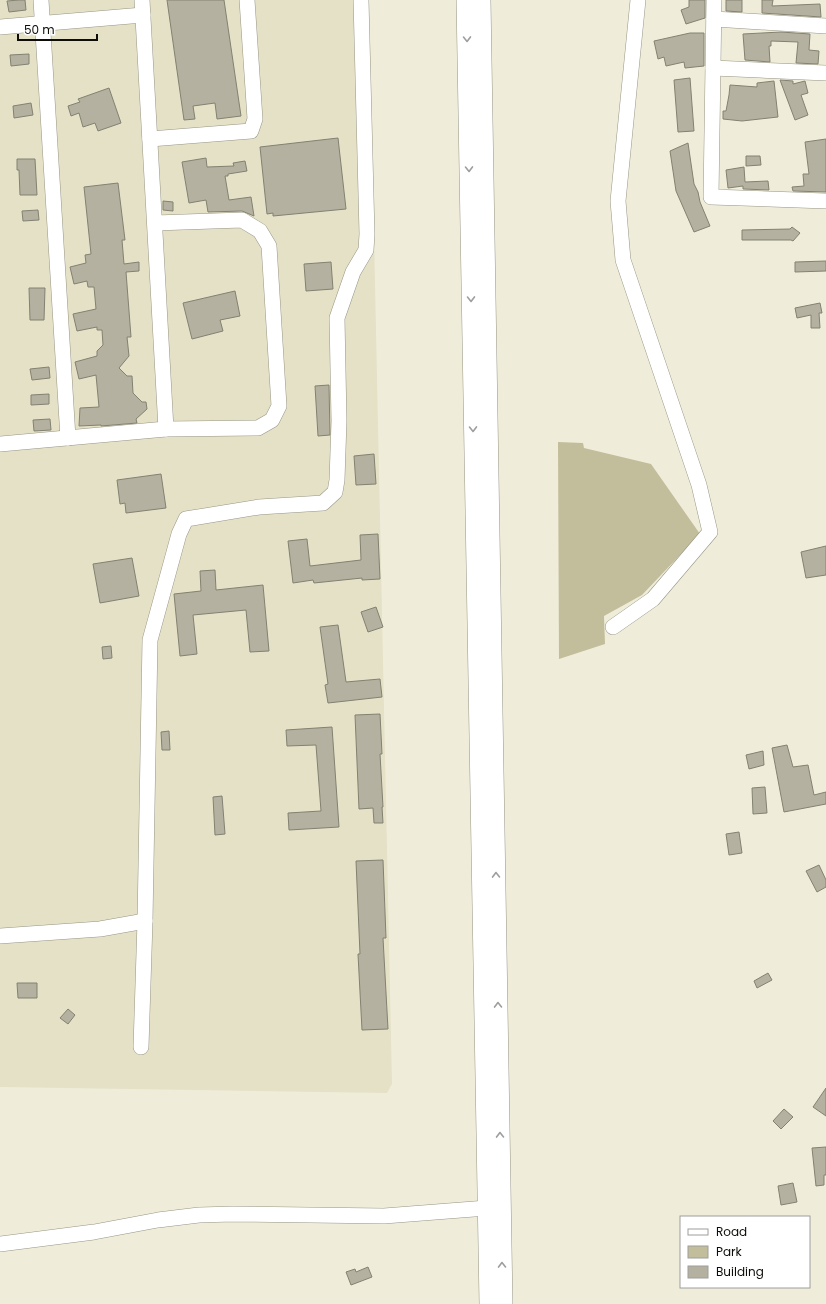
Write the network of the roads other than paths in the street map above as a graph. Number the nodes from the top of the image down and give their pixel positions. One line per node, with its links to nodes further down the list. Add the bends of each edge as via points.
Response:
1 (42, 0): 10 (street)
2 (247, 0): 15 (street, via 255,119 251,131)
3 (361, 0): 22 (street, via 367,234 366,250 354,272 337,318 339,421 335,492 323,503 259,507 186,519 178,534 150,640)
4 (466, 0): 25 (main road, one-way to 25)
5 (482, 0): 25 (main road, one-way to 5)
6 (638, 0): 21 (street, via 618,201 623,260 698,486 710,532 653,599)
7 (714, 0): 9 (street)
8 (142, 7): 10 (street); 15 (street)
9 (714, 20): 11 (street); 13 (street)
10 (43, 24): 12 (street); 19 (street)
11 (826, 26)
12 (0, 27)
13 (713, 68): 14 (street); 16 (street, via 711,197)
14 (826, 73)
15 (150, 139): 17 (street)
16 (826, 200)
17 (155, 223): 18 (street); 18 (street, via 242,220 260,231 269,246 279,406 272,420 258,428)
18 (166, 429): 19 (street)
19 (68, 438): 20 (street)
20 (0, 444)
21 (613, 627)
22 (145, 921): 23 (street, via 100,929); 24 (street)
23 (0, 936)
24 (141, 1047)
25 (494, 1209): 26 (street, via 384,1216 199,1215); 27 (main road); 28 (main road, one-way to 25)
26 (0, 1244)
27 (489, 1304)
28 (503, 1304)

